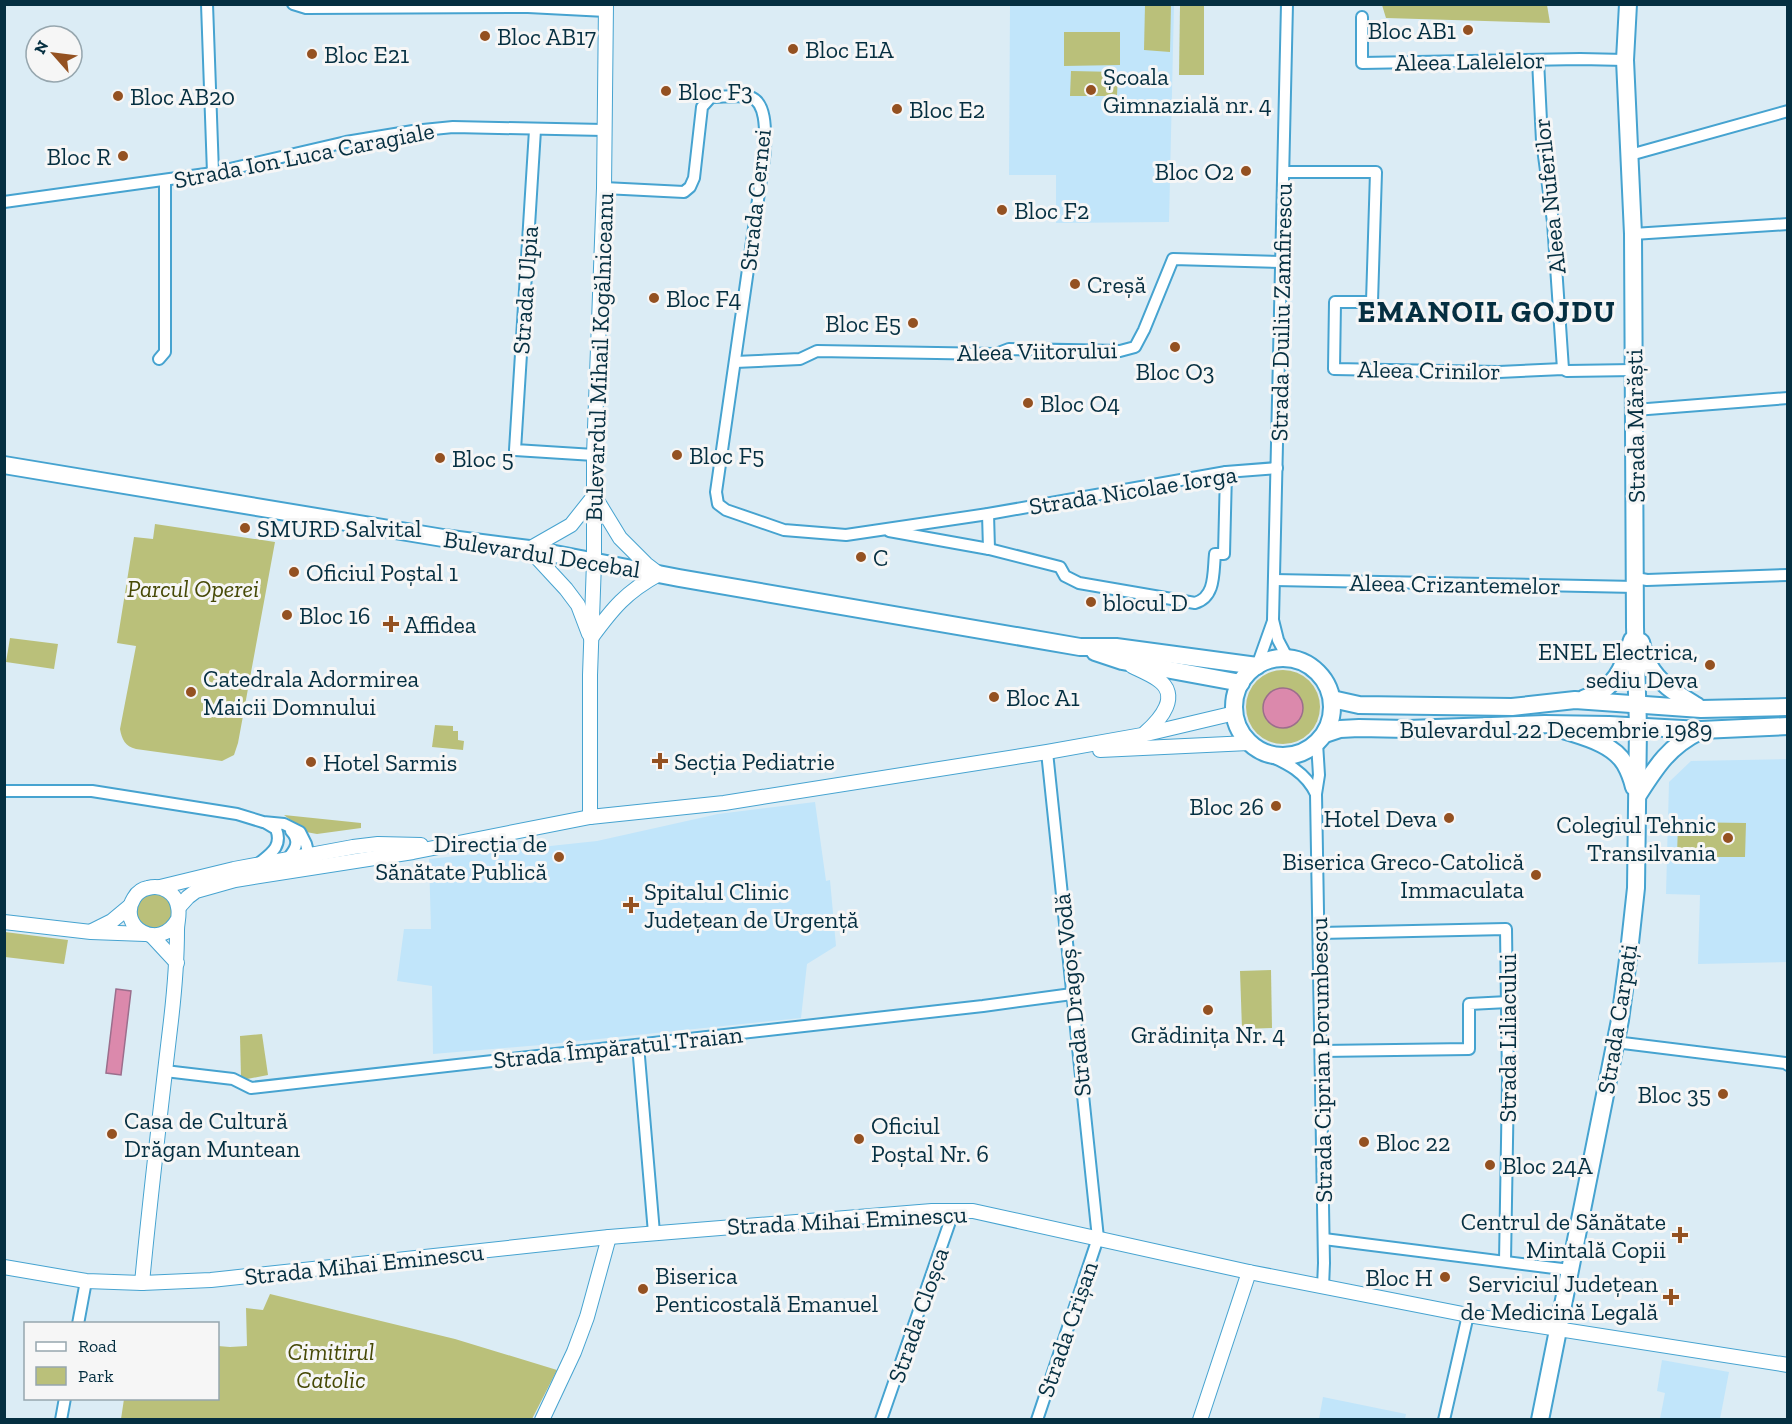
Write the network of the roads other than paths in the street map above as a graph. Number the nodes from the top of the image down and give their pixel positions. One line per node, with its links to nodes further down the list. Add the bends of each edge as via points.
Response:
1 (207, 4): 15 (street)
2 (293, 4): 5 (street, via 306,8)
3 (1287, 4): 14 (street, Strada Duiliu Zamfirescu)
4 (1629, 4): 9 (main road, Strada Mărăști)
5 (528, 6): 6 (street)
6 (606, 8): 12 (street, Bulevardul Mihail Kogălniceanu)
7 (1362, 17): 8 (street, Aleea Lalelelor, via 1362,63)
8 (1538, 60): 9 (street, Aleea Lalelelor); 24 (street, Aleea Nuferilor)
9 (1625, 60): 13 (main road, Strada Mărăști)
10 (1788, 111): 13 (street)
11 (536, 130): 12 (street, Strada Ion Luca Caragiale); 15 (street, Strada Ion Luca Caragiale, via 453,127 413,131 346,142); 28 (street, Strada Ulpia, via 515,450)
12 (604, 130): 17 (street, Bulevardul Mihail Kogălniceanu)
13 (1630, 155): 20 (main road, Strada Mărăști)
14 (1284, 172): 21 (street, Strada Duiliu Zamfirescu); 24 (street, Aleea Crinilor, via 1376,172 1372,302 1335,302 1334,369)
15 (213, 173): 16 (street, Strada Ion Luca Caragiale)
16 (165, 181): 18 (street, Strada Ion Luca Caragiale); 22 (street, via 165,352)
17 (604, 188): 23 (street, Strada Cernei, via 684,192 694,178 702,107 706,101 711,97 750,97 759,104 764,116 765,151); 28 (street, Bulevardul Mihail Kogălniceanu)
18 (4, 202)
19 (1788, 224): 20 (street)
20 (1633, 234): 25 (main road, Strada Mărăști)
21 (1282, 262): 23 (street, Aleea Viitorului, via 1173,259 1136,347 1120,351 817,351 800,359); 30 (street, Strada Duiliu Zamfirescu)
22 (159, 359)
23 (735, 362): 32 (street, Strada Cernei)
24 (1563, 369): 25 (street, Aleea Crinilor)
25 (1634, 370): 27 (main road, Strada Mărăști)
26 (1788, 398): 27 (street)
27 (1635, 410): 42 (main road, Strada Mărăști)
28 (594, 455): 33 (street, Bulevardul Mihail Kogălniceanu)
29 (4, 465): 36 (main road, Bulevardul Decebal)
30 (1277, 468): 31 (street, Strada Nicolae Iorga); 41 (street, Strada Duiliu Zamfirescu)
31 (1226, 472): 34 (street, Strada Nicolae Iorga); 37 (street, via 1224,554 1215,554 1212,585 1202,601 1185,602 1079,583 1065,576 1060,567)
32 (716, 492): 35 (street, Strada Nicolae Iorga, via 718,504 726,510 784,530 846,535)
33 (594, 496): 36 (street, via 571,525); 38 (street, Bulevardul Mihail Kogălniceanu); 39 (street, via 620,537)
34 (988, 514): 35 (street, Strada Nicolae Iorga); 37 (street)
35 (880, 530): 37 (street)
36 (529, 549): 38 (main road, Bulevardul Decebal); 45 (street, via 578,605)
37 (989, 549)
38 (594, 562): 39 (main road, Bulevardul Decebal); 45 (street, Bulevardul Mihail Kogălniceanu)
39 (659, 574): 45 (street, via 621,599); 46 (main road, Bulevardul Decebal)
40 (1788, 575): 42 (street, Aleea Crizantemelor)
41 (1274, 580): 42 (street, Aleea Crizantemelor); 43 (street, Strada Duiliu Zamfirescu)
42 (1636, 583): 44 (main road, Strada Mărăști)
43 (1273, 620): 47 (street); 49 (street)
44 (1635, 627): 52 (main road, via 1625,663 1615,681 1599,693); 53 (main road, Strada Mărăști); 55 (main road, via 1649,665 1658,677 1669,689)
45 (591, 638): 69 (street, Bulevardul Mihail Kogălniceanu)
46 (1080, 647): 48 (main road, Bulevardul Decebal); 49 (main road, Bulevardul Decebal, via 1116,647)
47 (1288, 659): 49 (main road); 51 (main road, via 1314,670 1326,683)
48 (1122, 661): 50 (main road, Bulevardul Decebal); 61 (street, via 1158,680 1167,690 1163,714)
49 (1257, 666): 50 (main road)
50 (1241, 683): 56 (main road)
51 (1332, 699): 52 (main road, Bulevardul 22 Decembrie 1989, via 1359,705 1512,707); 62 (main road, via 1329,725)
52 (1575, 700): 53 (main road, Bulevardul 22 Decembrie 1989)
53 (1638, 704): 55 (main road, Bulevardul 22 Decembrie 1989); 59 (main road, Strada Carpați)
54 (1788, 707): 55 (main road, Bulevardul 22 Decembrie 1989)
55 (1701, 709)
56 (1235, 713): 61 (street); 63 (main road)
57 (1545, 724): 59 (main road, Bulevardul 22 Decembrie 1989); 62 (main road, Bulevardul 22 Decembrie 1989, via 1340,729); 68 (main road, via 1616,753 1625,763)
58 (1788, 726): 60 (main road, Bulevardul 22 Decembrie 1989)
59 (1638, 727): 60 (main road, Bulevardul 22 Decembrie 1989); 68 (main road, Strada Carpați)
60 (1701, 730): 68 (main road, via 1669,751)
61 (1142, 735): 64 (street)
62 (1321, 739): 65 (main road, via 1292,756); 67 (street, Strada Ciprian Porumbescu)
63 (1249, 743): 64 (street); 65 (main road)
64 (1047, 752): 69 (street, via 724,804); 85 (street, Strada Dragoș Vodă)
65 (1264, 753): 67 (street, via 1300,772)
66 (4, 792): 70 (street, via 92,791 237,814)
67 (1316, 794): 82 (street, Strada Ciprian Porumbescu)
68 (1637, 796): 87 (main road, Strada Carpați, via 1636,888)
69 (590, 817): 72 (street)
70 (263, 822): 71 (street); 75 (street, via 276,829 279,841 274,851)
71 (284, 824): 73 (street, via 300,832); 74 (street, via 297,841 297,848)
72 (445, 846): 73 (street, via 378,844); 76 (street)
73 (309, 856): 74 (street)
74 (287, 860): 75 (street); 76 (street)
75 (258, 864): 77 (street)
76 (278, 874): 79 (street, via 207,887 188,897)
77 (160, 887): 78 (street, via 138,892); 79 (street, via 176,898)
78 (130, 906): 81 (street); 83 (street, via 133,922)
79 (178, 913): 83 (street, via 174,925 164,933); 84 (street)
80 (4, 922): 81 (street)
81 (91, 932): 83 (street)
82 (1320, 933): 86 (street, Strada Liliacului, via 1506,929); 89 (street, Strada Ciprian Porumbescu)
83 (148, 934): 84 (street)
84 (177, 963): 91 (street)
85 (1072, 994): 88 (street, Strada Împăratul Traian); 95 (street, Strada Dragoș Vodă)
86 (1508, 1002): 89 (street, via 1468,1004 1469,1049); 97 (street, Strada Liliacului)
87 (1615, 1042): 90 (street); 99 (main road, Strada Carpați)
88 (638, 1045): 91 (street, Strada Împăratul Traian, via 251,1088 233,1080); 93 (street)
89 (1321, 1051): 96 (street, Strada Ciprian Porumbescu)
90 (1787, 1063)
91 (165, 1071): 102 (street)
92 (954, 1210): 93 (street, Strada Mihai Eminescu); 95 (street, Strada Mihai Eminescu); 111 (street, Strada Cloșca)
93 (654, 1233): 94 (street, Strada Mihai Eminescu)
94 (609, 1237): 102 (street, Strada Mihai Eminescu, via 221,1279); 110 (street, via 579,1339)
95 (1098, 1238): 100 (street, Strada Mihai Eminescu); 112 (street, Strada Crișan)
96 (1324, 1239): 97 (street); 103 (street, Strada Ciprian Porumbescu)
97 (1505, 1261): 99 (street)
98 (4, 1268): 101 (street, Strada Mihai Eminescu)
99 (1570, 1270): 106 (main road, Strada Carpați)
100 (1250, 1272): 103 (street, Strada Mihai Eminescu); 113 (street)
101 (86, 1281): 102 (street, Strada Mihai Eminescu); 105 (street)
102 (142, 1283)
103 (1323, 1287): 104 (street, Strada Mihai Eminescu)
104 (1468, 1315): 106 (street, Strada Mihai Eminescu); 114 (street)
105 (78, 1322)
106 (1559, 1330): 107 (street, Strada Mihai Eminescu); 115 (main road, Strada Carpați)
107 (1788, 1365)
108 (65, 1400): 109 (street)
109 (61, 1419)
110 (542, 1419)
111 (881, 1419)
112 (1037, 1419)
113 (1200, 1419)
114 (1444, 1419)
115 (1540, 1419)

